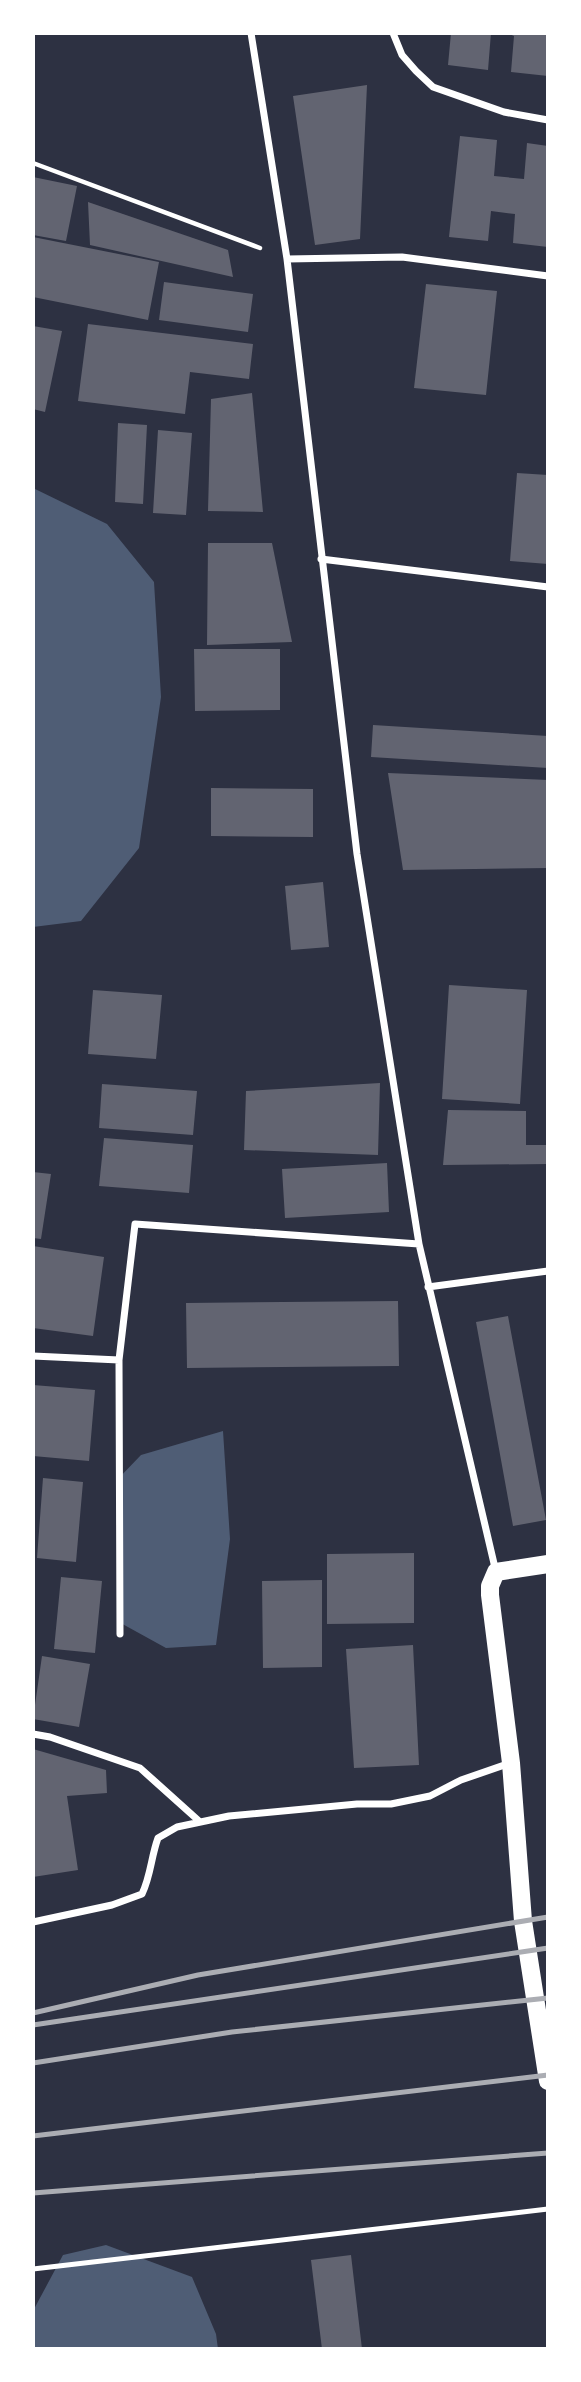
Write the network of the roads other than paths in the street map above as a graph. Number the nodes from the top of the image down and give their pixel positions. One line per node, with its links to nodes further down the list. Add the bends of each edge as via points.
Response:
1 (251, 33): 4 (street)
2 (393, 33): 3 (street, via 402,55 433,87 504,112)
3 (548, 120)
4 (287, 259): 5 (street, via 402,257); 6 (street)
5 (548, 276)
6 (321, 559): 7 (street); 8 (street, via 357,854)
7 (548, 587)
8 (419, 1244): 10 (street); 12 (street, via 135,1224)
9 (548, 1270): 10 (street)
10 (428, 1287): 14 (street)
11 (33, 1356): 12 (street)
12 (119, 1360): 15 (street)
13 (548, 1563): 14 (main road)
14 (496, 1572): 17 (main road, via 490,1595)
15 (120, 1634)
16 (33, 1734): 18 (street, via 140,1768)
17 (511, 1763): 18 (street, via 430,1796 391,1804); 20 (main road, via 523,1921)
18 (199, 1821): 19 (street, via 158,1838 150,1879 142,1894)
19 (33, 1922)
20 (548, 2081)
21 (548, 2209): 22 (lane)
22 (33, 2269)

